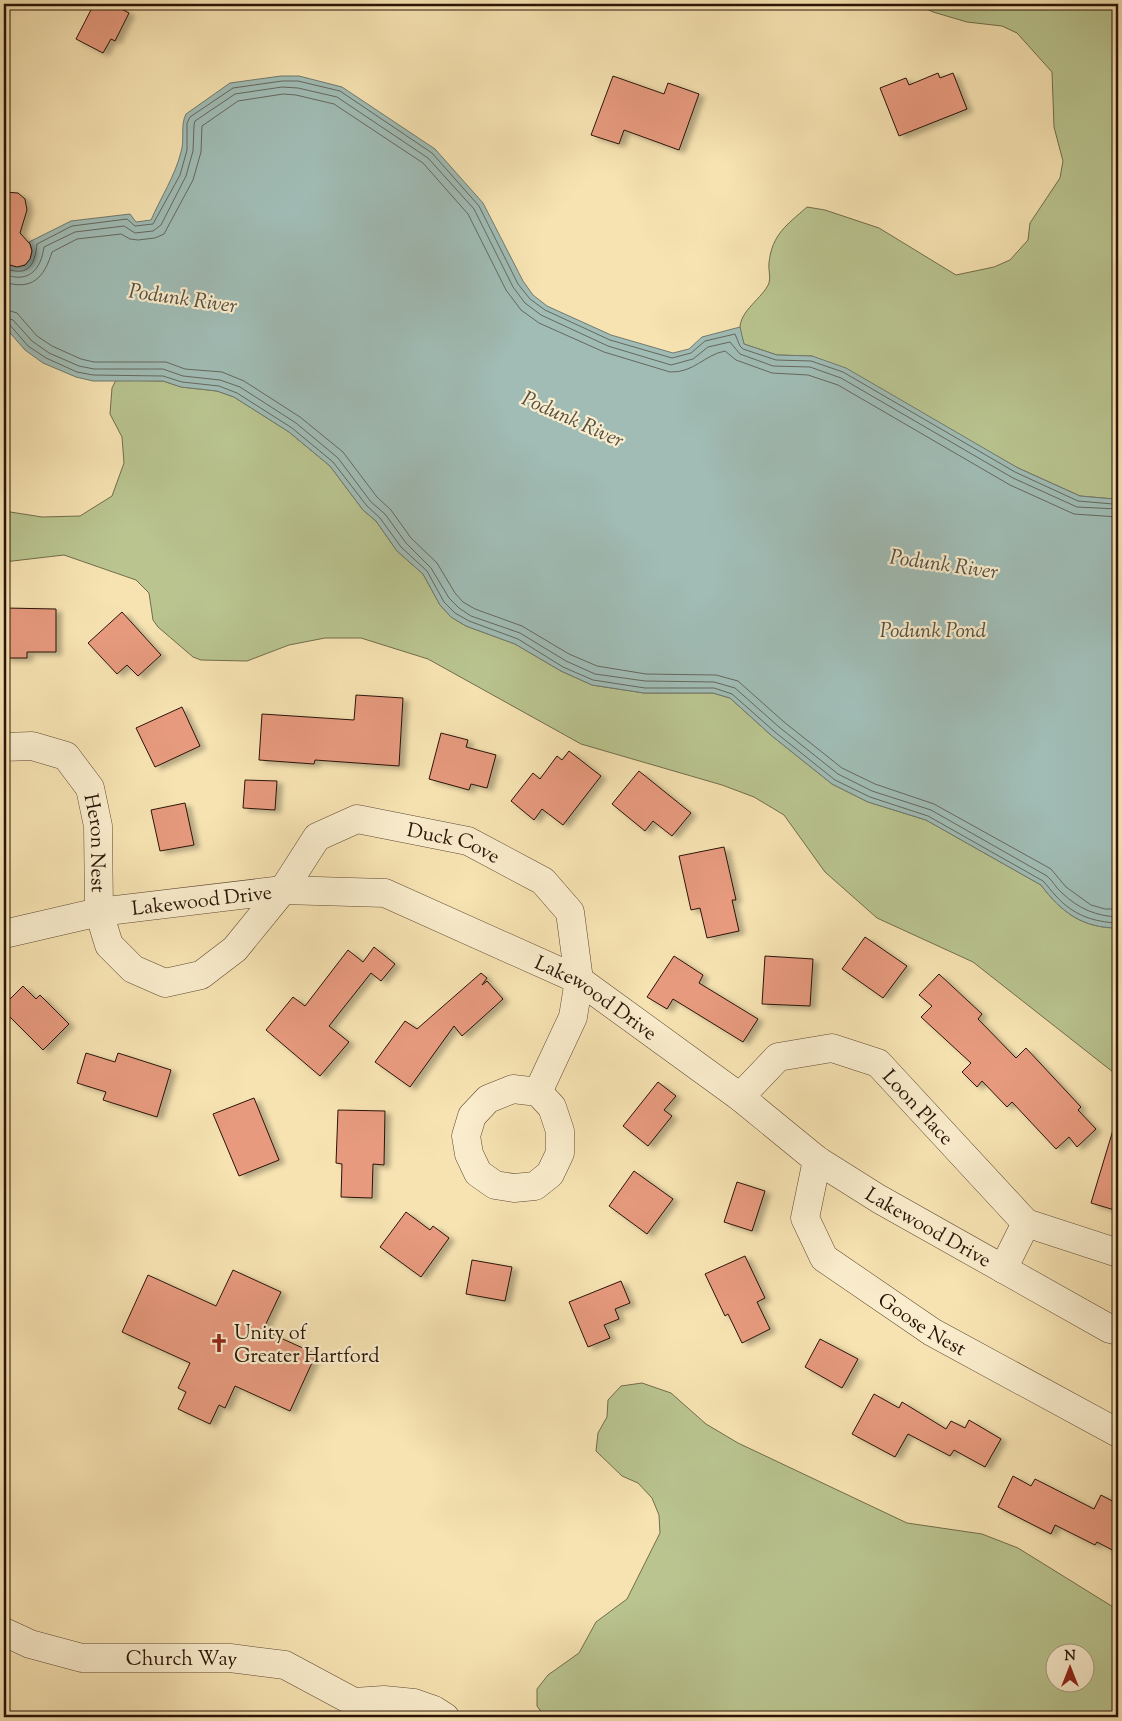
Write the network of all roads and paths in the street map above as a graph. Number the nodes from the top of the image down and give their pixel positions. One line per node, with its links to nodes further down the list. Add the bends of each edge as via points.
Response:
1 (4, 747): 3 (street, Heron Nest, via 32,746 66,756 90,788 98,826)
2 (283, 890): 3 (street, Lakewood Drive); 3 (street, Heron Nest, via 235,949 202,975 165,983 133,970 108,945); 5 (street, Lakewood Drive, via 385,893); 5 (street, Duck Cove, via 317,837 357,819 468,841 543,881 570,912)
3 (99, 912): 4 (street, Lakewood Drive)
4 (4, 934)
5 (579, 980): 6 (street, Duck Cove, via 573,1017); 7 (street, Lakewood Drive)
6 (538, 1092)
7 (740, 1097): 8 (street, Lakewood Drive); 9 (street, Loon Place, via 778,1057 832,1048 878,1063)
8 (817, 1160): 11 (street, Lakewood Drive); 13 (street, Goose Nest, via 805,1218 824,1258 932,1332)
9 (1026, 1223): 10 (street, Loon Place); 11 (street)
10 (1118, 1253)
11 (1003, 1269): 12 (street, Lakewood Drive)
12 (1118, 1331)
13 (1118, 1433)
14 (4, 1632): 15 (street, Church Way, via 30,1644 82,1658 230,1658 285,1665 354,1702 414,1703)
15 (445, 1717)

